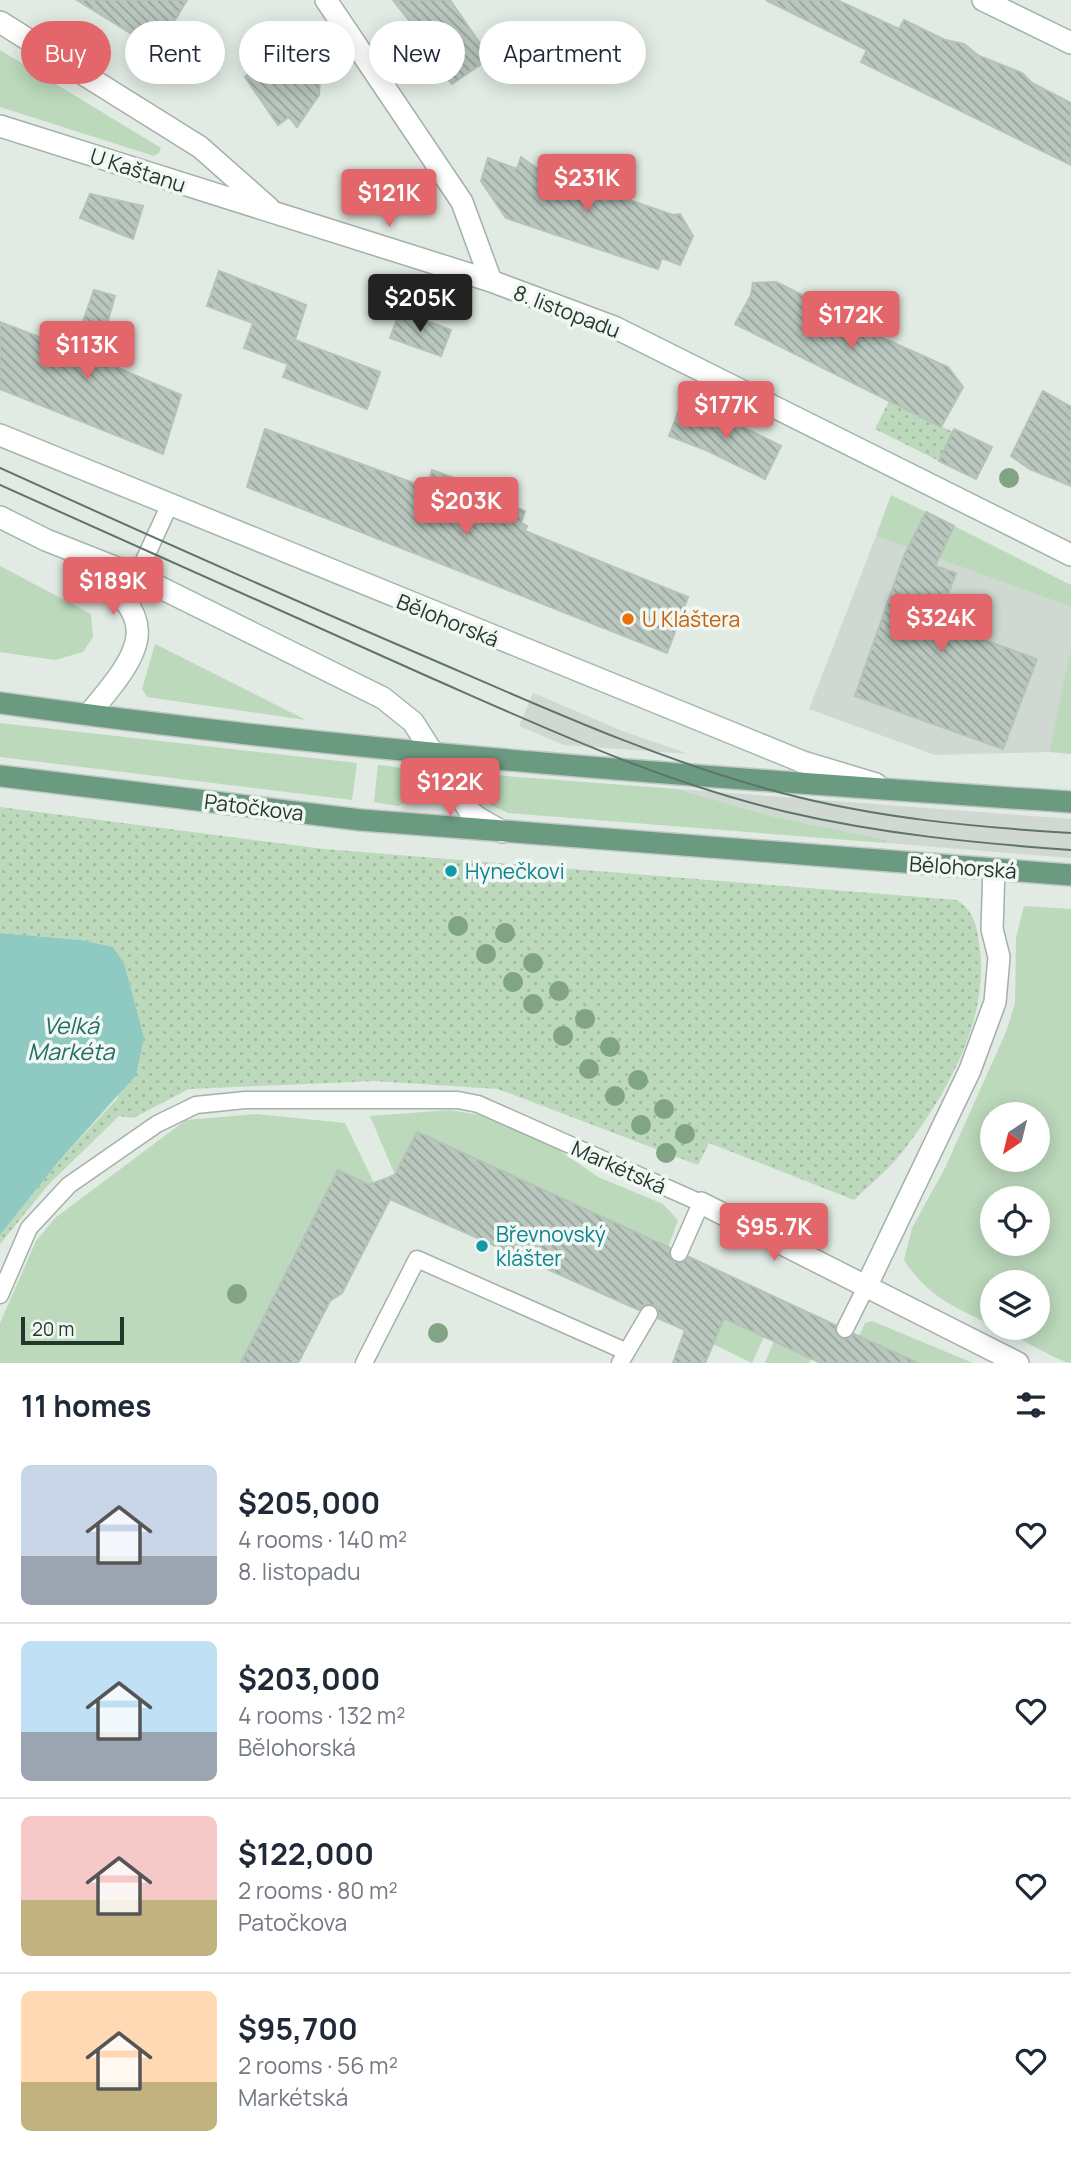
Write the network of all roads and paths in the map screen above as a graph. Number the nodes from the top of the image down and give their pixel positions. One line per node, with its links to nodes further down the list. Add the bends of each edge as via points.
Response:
1 (326, 0): 7 (street, via 462,202)
2 (983, 0): 4 (street)
3 (0, 22): 6 (street, 8. listopadu, via 200,147)
4 (1071, 43)
5 (0, 126): 6 (street, U Kaštanu)
6 (276, 215): 7 (street, 8. listopadu)
7 (491, 281): 12 (street, 8. listopadu, via 614,327)
8 (0, 435): 9 (street, Bělohorská)
9 (169, 506): 13 (lane); 18 (street, Bělohorská, via 803,762)
10 (0, 517): 11 (street, Bělohorská)
11 (46, 540): 13 (street, Bělohorská); 15 (street, Bělohorská, via 115,587 138,624 125,668)
12 (1071, 555)
13 (137, 576): 16 (street, Bělohorská, via 383,698 412,722)
14 (0, 703): 15 (main road)
15 (88, 715): 16 (main road)
16 (433, 753): 18 (main road, Bělohorská); 20 (street, Bělohorská, via 470,810)
17 (0, 776): 20 (main road, Patočkova, via 340,818)
18 (902, 790): 19 (main road, Bělohorská)
19 (1071, 802)
20 (508, 833): 21 (main road, Bělohorská)
21 (994, 869): 22 (main road, Bělohorská); 25 (street, via 992,929 999,957 995,1002 970,1070)
22 (1071, 875)
23 (701, 1203): 24 (lane); 25 (street, Markétská); 26 (lane, Markétská, via 468,1102 245,1100 196,1105 157,1124 69,1185 29,1228)
24 (679, 1253)
25 (867, 1285): 28 (lane); 31 (street, Markétská)
26 (0, 1295)
27 (649, 1314): 29 (lane)
28 (845, 1329)
29 (623, 1357): 30 (lane, via 417,1259)
30 (364, 1363)
31 (1018, 1363)

